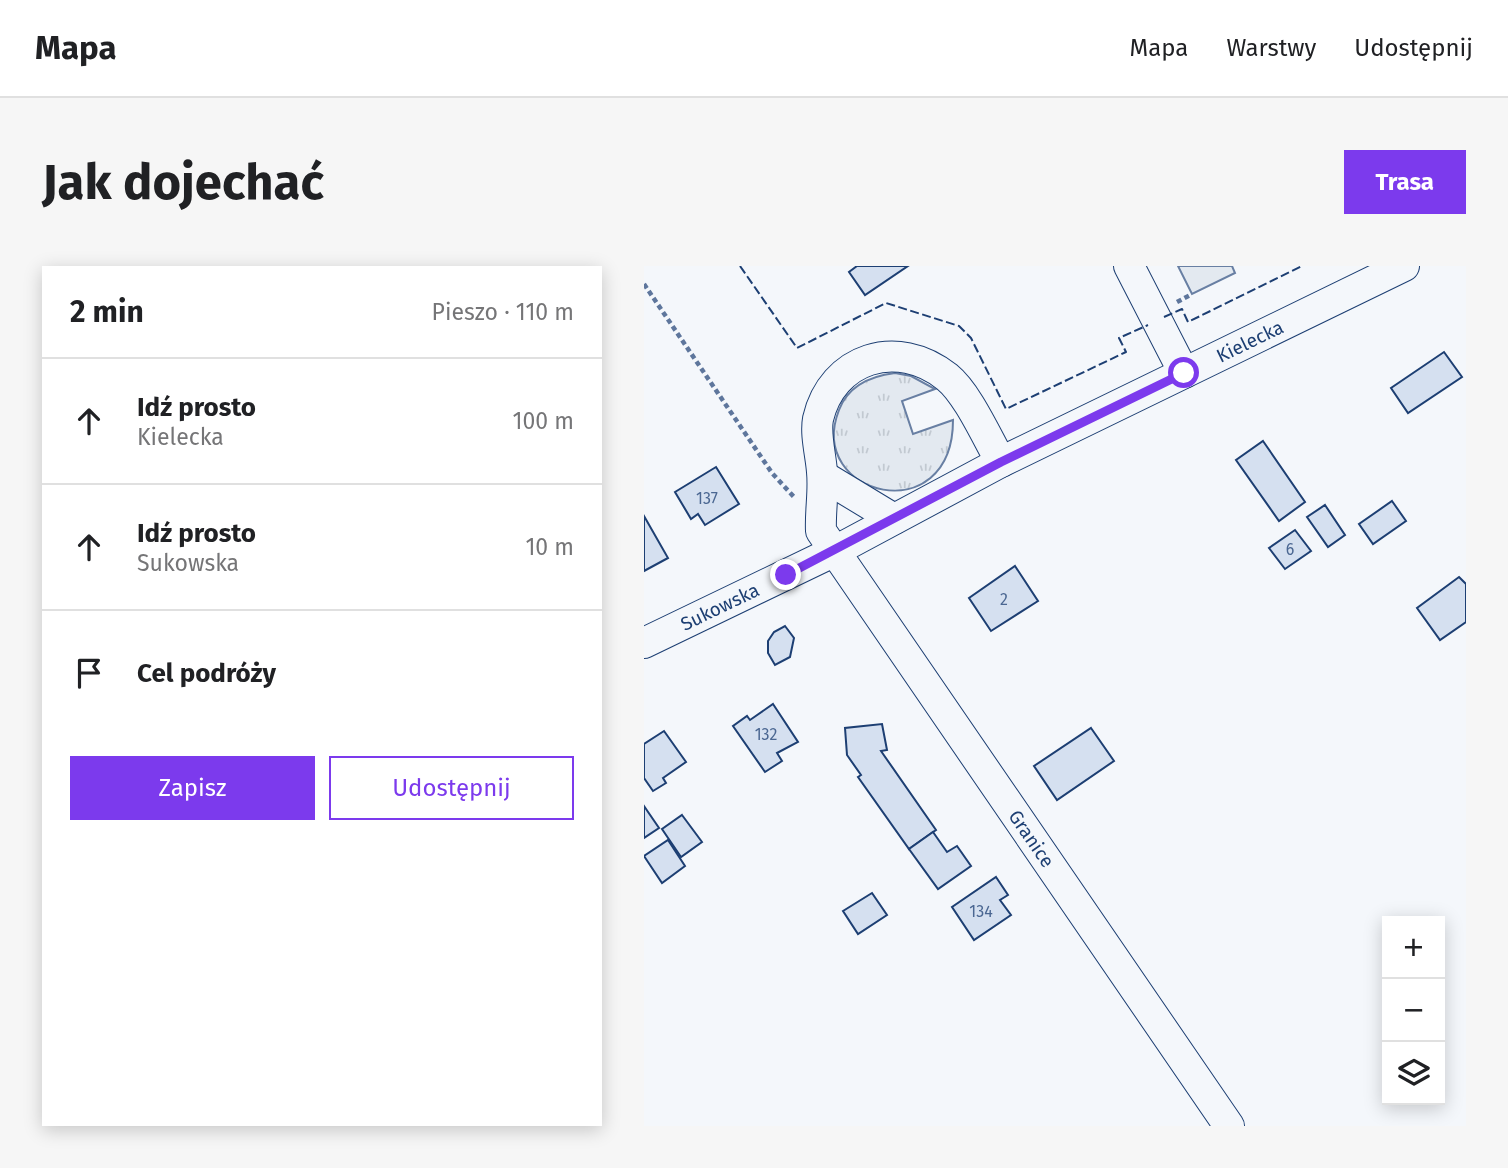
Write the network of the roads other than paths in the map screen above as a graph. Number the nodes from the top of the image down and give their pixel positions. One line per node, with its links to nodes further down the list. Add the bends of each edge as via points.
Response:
1 (1129, 266): 3 (street)
2 (1404, 266): 3 (street, Kielecka)
3 (1184, 373): 4 (street, Kielecka)
4 (1001, 462): 5 (street, via 948,377 922,363 894,356 868,359 843,374 826,394 817,423); 6 (street, Kielecka)
5 (821, 489): 6 (street); 7 (street, Granice, via 821,531)
6 (894, 519): 7 (street, Kielecka)
7 (835, 551): 8 (street, Sukowska); 9 (street, Granice)
8 (644, 643)
9 (1229, 1126)

